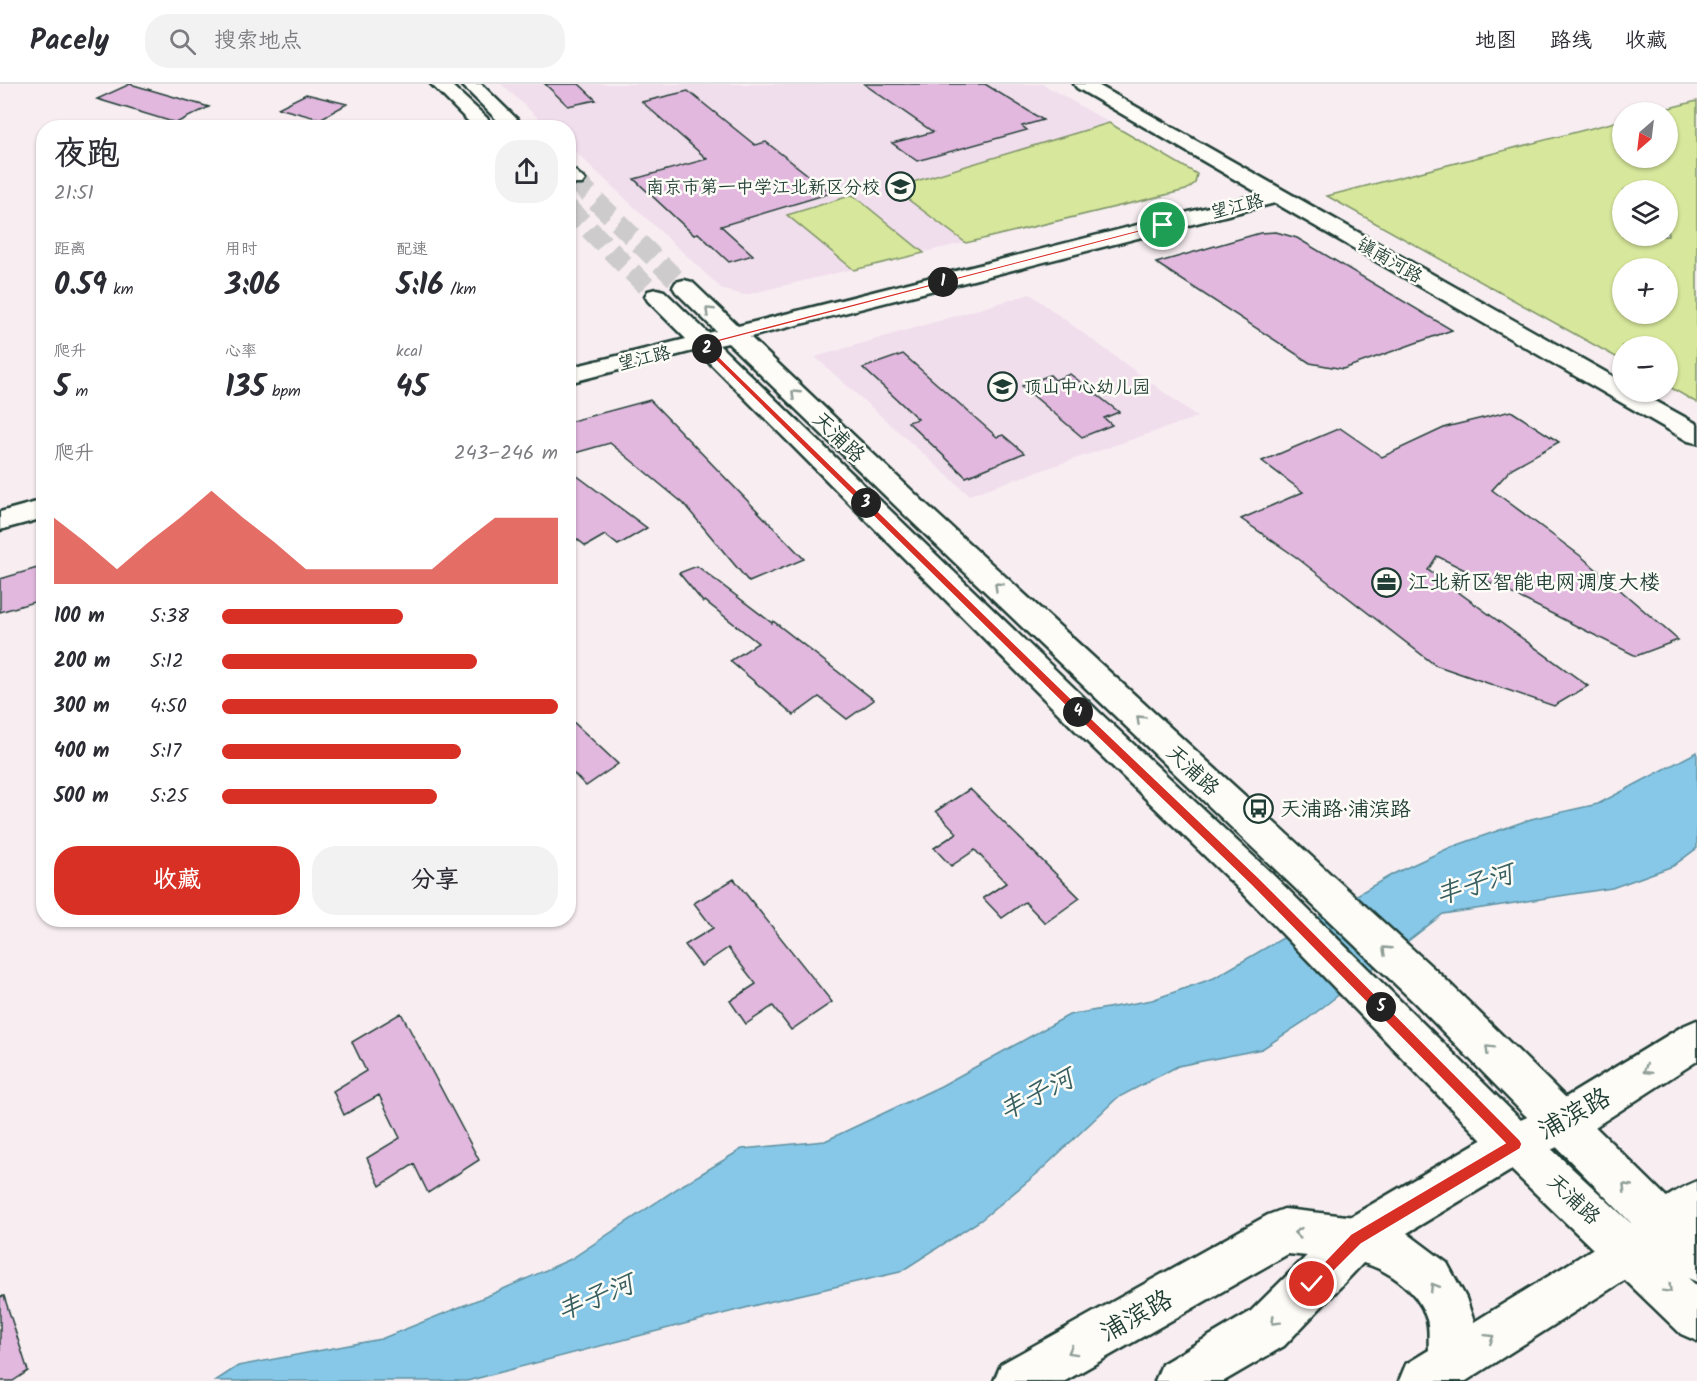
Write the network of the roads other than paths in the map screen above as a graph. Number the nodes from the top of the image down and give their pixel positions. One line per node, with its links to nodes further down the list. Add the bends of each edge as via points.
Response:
1 (440, 84): 4 (street)
2 (470, 84): 5 (street)
3 (1083, 84): 6 (street, 镇南河路)
4 (477, 120)
5 (508, 120)
6 (1278, 196): 7 (street, 望江路); 10 (street, 镇南河路)
7 (734, 335): 8 (street, 望江路); 8 (street, 天浦路, one-way to 8, via 670,292); 14 (street, 天浦路, one-way to 7, via 1429,990)
8 (702, 344): 9 (street, 望江路); 15 (street, 天浦路, via 1255,882)
9 (576, 374)
10 (1697, 435)
11 (36, 511): 12 (street)
12 (0, 520)
13 (1697, 1039): 14 (street, 浦滨路, one-way to 14)
14 (1563, 1123): 15 (street, 浦滨路); 16 (street, 天浦路, one-way to 14)
15 (1515, 1144): 16 (street, 天浦路); 17 (street, 浦滨路)
16 (1663, 1226): 18 (street, 天浦路); 19 (street, 天浦路, one-way to 19); 20 (street, one-way to 16)
17 (1356, 1239): 20 (street, one-way to 17, via 1450,1314 1431,1280 1390,1248); 21 (street, 浦滨路, one-way to 21, via 1284,1231); 22 (street, 浦滨路, one-way to 22, via 1267,1329)
18 (1697, 1258)
19 (1697, 1318)
20 (1438, 1372)
21 (1018, 1381)
22 (1179, 1381)

